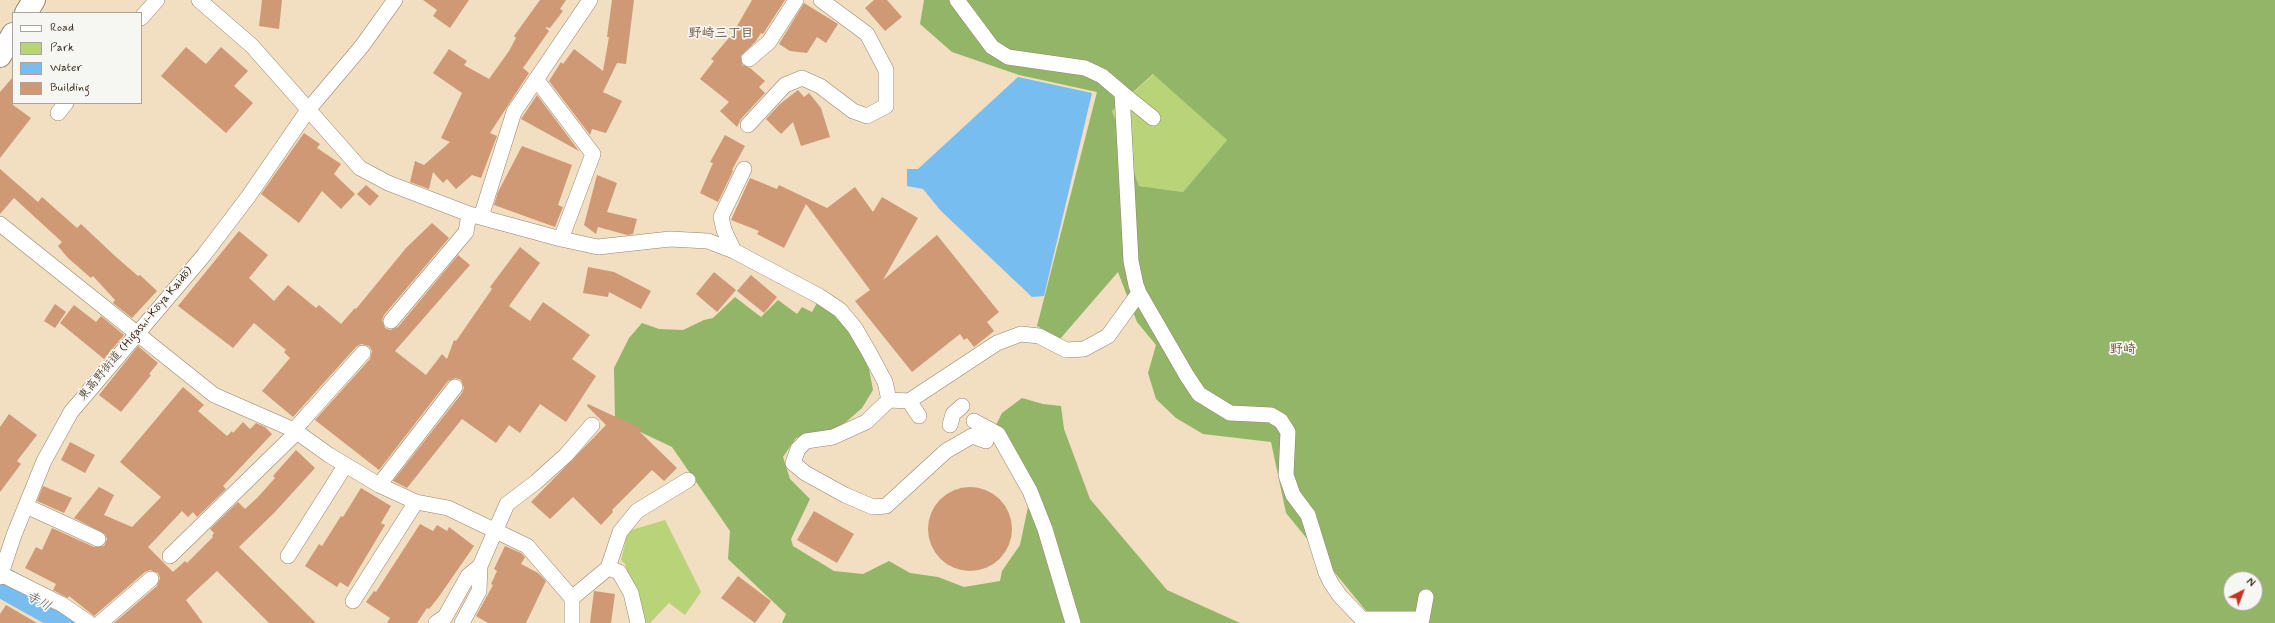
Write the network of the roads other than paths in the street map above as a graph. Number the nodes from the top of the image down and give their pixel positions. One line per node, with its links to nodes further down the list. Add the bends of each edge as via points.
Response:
1 (34, 0): 9 (highway)
2 (157, 0): 10 (street)
3 (199, 0): 16 (street, via 252,46)
4 (395, 0): 16 (street, 東高野街道 (Higashi-Kōya Kaidō), via 362,46)
5 (590, 0): 14 (street)
6 (796, 0): 13 (street, via 769,42)
7 (821, 0): 18 (street, via 867,34 886,70 886,106 867,116 853,111 820,86 802,78 785,85)
8 (957, 0): 15 (street, via 992,47 1008,57 1086,68 1102,76)
9 (27, 12)
10 (142, 17)
11 (12, 36): 12 (highway)
12 (0, 56)
13 (749, 59)
14 (536, 79): 20 (street, via 514,112); 22 (street, via 593,154)
15 (1122, 93): 17 (street); 24 (street, via 1131,261)
16 (308, 110): 20 (street, via 360,168 417,196); 26 (street, 東高野街道 (Higashi-Kōya Kaidō), via 204,255)
17 (1153, 118)
18 (748, 125)
19 (744, 169): 23 (street, via 721,217)
20 (475, 216): 22 (street); 25 (street, via 466,232)
21 (0, 224): 26 (street)
22 (561, 239): 23 (street, via 598,247 670,239 708,241)
23 (734, 251): 29 (street, via 819,296 840,310 856,328 885,382)
24 (1139, 293): 30 (street, via 1108,336 1084,349 1066,350 1039,336 1021,334 997,343); 51 (street, via 1199,394 1230,413 1271,415 1281,421 1288,432 1286,474 1293,495 1308,515 1331,583 1362,619 1422,619)
25 (391, 321)
26 (136, 333): 36 (street, via 214,395); 42 (street, 東高野街道 (Higashi-Kōya Kaidō), via 71,412 44,461)
27 (362, 353): 36 (street)
28 (455, 387): 40 (street)
29 (889, 400): 30 (street); 37 (street, via 866,422 833,437 806,441 798,449 793,464 845,495 879,507 886,506 897,497 946,451 972,436)
30 (910, 401): 32 (street)
31 (962, 406): 35 (street, via 953,414)
32 (919, 416)
33 (974, 421): 60 (street, via 998,434 1030,491 1045,529)
34 (592, 425): 43 (street, via 566,455 507,504)
35 (950, 425)
36 (295, 431): 38 (street); 45 (street)
37 (986, 441)
38 (345, 466): 40 (street); 46 (street)
39 (688, 480): 48 (street, via 637,511 620,532)
40 (379, 485): 41 (street)
41 (416, 502): 43 (street, via 448,508); 53 (street)
42 (26, 506): 44 (street); 49 (street, 東高野街道 (Higashi-Kōya Kaidō))
43 (496, 531): 47 (street); 52 (street, via 527,546)
44 (98, 539)
45 (170, 556)
46 (288, 556)
47 (480, 566): 56 (street, via 468,576 445,618); 57 (street, via 479,591)
48 (608, 568): 52 (street); 59 (street, via 619,572 631,593)
49 (1, 576): 54 (street, via 62,605)
50 (151, 579): 55 (street)
51 (1426, 597)
52 (572, 598): 58 (street)
53 (353, 601)
54 (89, 623)
55 (100, 623)
56 (436, 623)
57 (462, 623)
58 (572, 623)
59 (638, 623)
60 (1073, 623)

